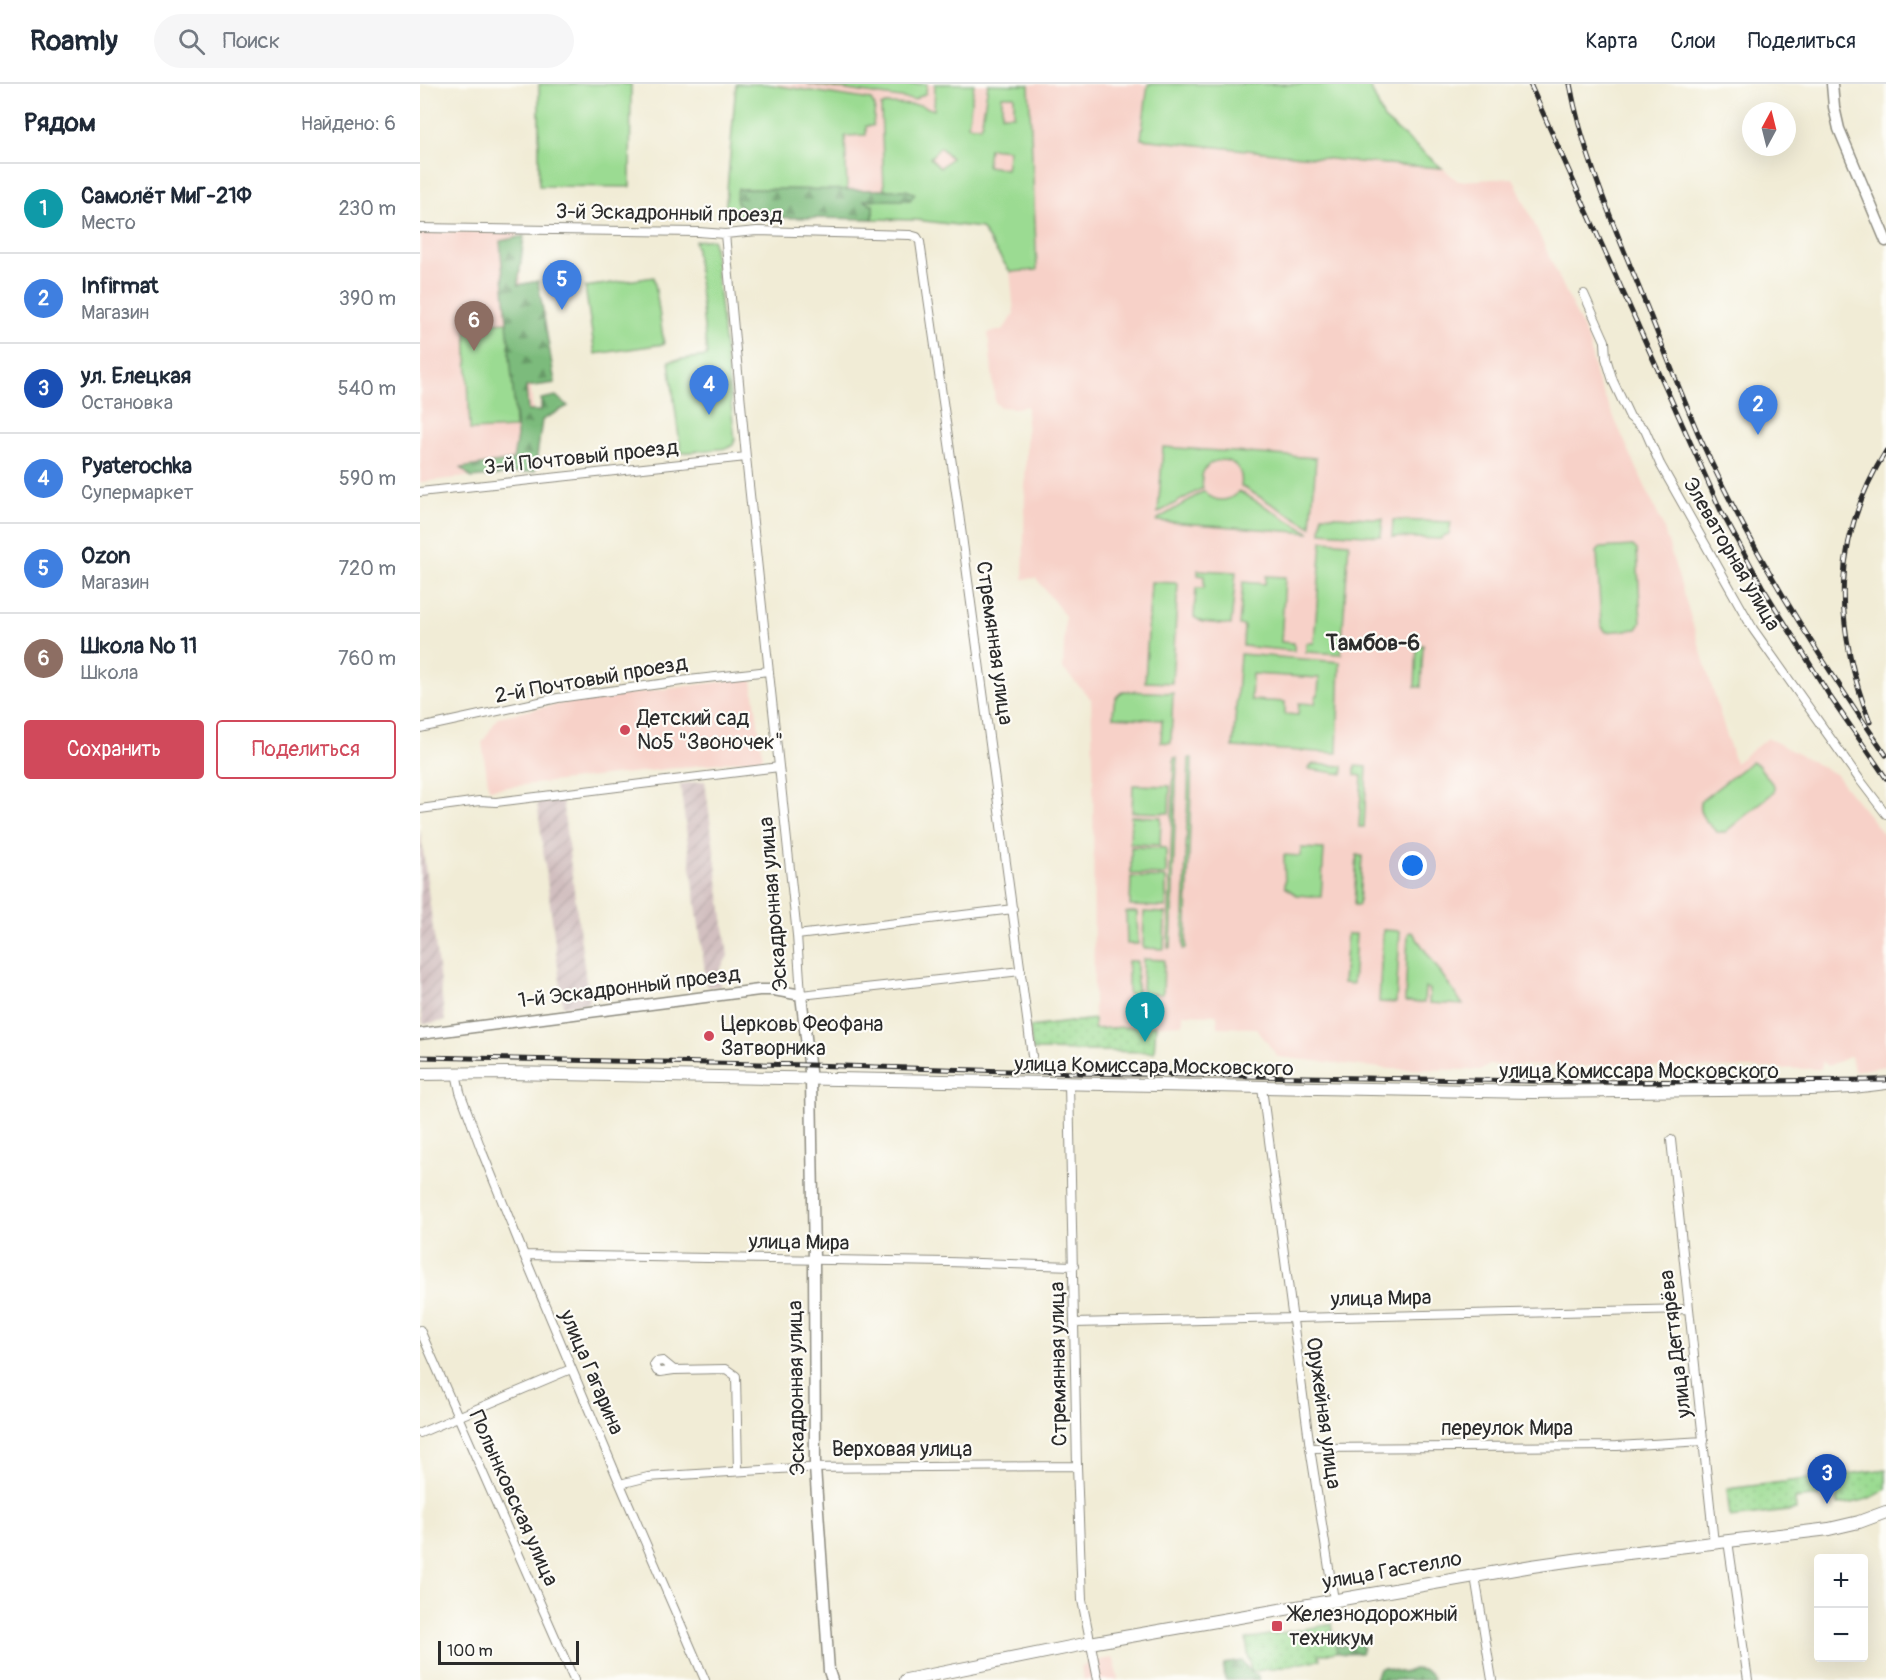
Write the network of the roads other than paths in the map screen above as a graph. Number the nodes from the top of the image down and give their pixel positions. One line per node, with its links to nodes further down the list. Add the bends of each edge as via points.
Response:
1 (1832, 84): 5 (street, via 1839,129)
2 (420, 228): 3 (street, 3-й Эскадронный проезд)
3 (725, 234): 4 (street, 3-й Эскадронный проезд, via 758,231); 7 (street, Эскадронная улица)
4 (917, 237): 14 (street, Стремянная улица)
5 (1886, 241)
6 (1584, 294): 13 (street, Элеваторная улица, via 1605,340 1613,381 1630,417 1645,430 1660,464 1753,629)
7 (747, 457): 8 (street, 3-й Почтовый проезд); 9 (street, Эскадронная улица)
8 (420, 492)
9 (769, 671): 10 (street, 2-й Почтовый проезд, via 558,698); 11 (street, Эскадронная улица)
10 (420, 728)
11 (779, 768): 12 (street); 15 (street, Эскадронная улица)
12 (420, 809)
13 (1886, 814)
14 (1012, 909): 15 (street); 16 (street, Стремянная улица)
15 (797, 935): 17 (street, Эскадронная улица)
16 (1021, 971): 17 (street, 1-й Эскадронный проезд); 19 (street, Стремянная улица)
17 (801, 995): 18 (street, 1-й Эскадронный проезд, via 759,990); 22 (street, Эскадронная улица)
18 (420, 1034)
19 (1032, 1056)
20 (456, 1073): 21 (main road, улица Комиссара Московского); 22 (main road, улица Комиссара Московского); 27 (street, улица Гагарина, via 480,1148)
21 (420, 1074)
22 (811, 1080): 23 (main road, улица Комиссара Московского); 28 (street, Эскадронная улица)
23 (1069, 1083): 25 (main road, улица Комиссара Московского); 29 (street, Стремянная улица)
24 (1886, 1083): 25 (main road, улица Комиссара Московского, via 1667,1092)
25 (1262, 1089): 31 (street, Оружейная улица)
26 (1671, 1140): 30 (street, улица Дегтярёва)
27 (524, 1255): 28 (street, улица Мира); 34 (street, улица Гагарина)
28 (814, 1260): 29 (street, улица Мира); 41 (street, Эскадронная улица)
29 (1074, 1266): 32 (street, Стремянная улица)
30 (1688, 1309): 31 (street, улица Мира); 38 (street, улица Дегтярёва)
31 (1292, 1318): 32 (street, улица Мира); 39 (street, Оружейная улица)
32 (1074, 1323): 40 (street, Стремянная улица)
33 (420, 1330): 36 (street, Полынковская улица)
34 (571, 1369): 36 (street); 43 (street, улица Гагарина)
35 (674, 1370): 42 (street, via 726,1369 736,1376)
36 (458, 1416): 37 (street); 50 (street, Полынковская улица)
37 (420, 1433)
38 (1704, 1441): 39 (street, переулок Мира, via 1617,1446); 46 (street, улица Дегтярёва)
39 (1310, 1448): 48 (street, Оружейная улица)
40 (1077, 1466): 41 (street, Верховая улица); 49 (street, Стремянная улица, via 1082,1600)
41 (815, 1467): 42 (street, Верховая улица); 52 (street, Эскадронная улица)
42 (738, 1471): 43 (street, Верховая улица, via 648,1477)
43 (620, 1484): 51 (street, улица Гагарина)
44 (1886, 1512): 45 (main road, улица Гастелло, via 1829,1529)
45 (1728, 1541): 46 (main road, улица Гастелло); 56 (street)
46 (1714, 1543): 47 (main road, улица Гастелло)
47 (1474, 1576): 48 (main road, улица Гастелло); 55 (street)
48 (1334, 1600): 49 (main road, улица Гастелло)
49 (1090, 1643): 53 (main road, улица Гастелло); 54 (street, Стремянная улица)
50 (574, 1680)
51 (705, 1680)
52 (832, 1680)
53 (906, 1680)
54 (1098, 1680)
55 (1492, 1680)
56 (1748, 1680)

